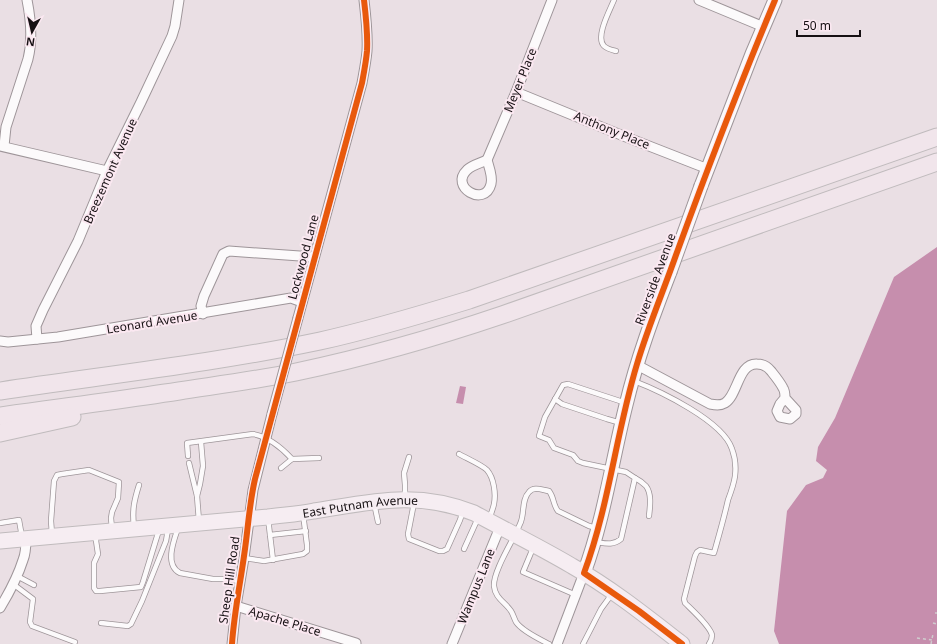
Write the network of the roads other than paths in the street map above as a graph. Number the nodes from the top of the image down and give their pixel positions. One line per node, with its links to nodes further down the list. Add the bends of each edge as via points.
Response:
1 (27, 0): 12 (street, via 31,21 31,48)
2 (179, 0): 16 (street, Breezemont Avenue, via 172,36)
3 (364, 0): 17 (street, Lockwood Lane, via 367,45 362,83)
4 (552, 0): 10 (street, Meyer Place)
5 (614, 0): 9 (lane, via 601,33 601,40 604,46)
6 (698, 0): 8 (street)
7 (775, 0): 8 (street, Riverside Avenue)
8 (764, 27): 15 (street, Riverside Avenue)
9 (616, 51)
10 (516, 92): 13 (street, Meyer Place); 15 (street, Anthony Place)
11 (937, 138): 24 (highway, via 469,300 396,322 262,352)
12 (2, 146): 16 (street)
13 (487, 160)
14 (937, 162): 25 (highway, via 532,305 414,343 294,372)
15 (708, 169): 22 (street, Riverside Avenue, bridge)
16 (107, 171): 20 (street, Breezemont Avenue, via 78,241 36,326)
17 (314, 257): 18 (street, Lockwood Lane); 19 (street, via 229,250 223,254 204,296)
18 (302, 302): 19 (street, Leonard Avenue, via 291,298); 32 (street, Lockwood Lane, bridge)
19 (202, 314): 20 (street, Leonard Avenue)
20 (37, 339): 21 (street, Leonard Avenue)
21 (0, 341)
22 (637, 365): 23 (street, Riverside Avenue); 26 (street, via 710,404 720,406 732,395 748,367 763,364 784,389)
23 (632, 380): 28 (street, Riverside Avenue); 89 (lane, via 700,415 720,432 733,449 735,478 714,553 700,550 697,552 684,599 709,628 712,635)
24 (0, 391)
25 (135, 397): 29 (highway); 31 (highway, via 95,413)
26 (785, 398)
27 (555, 400): 28 (lane, via 563,385 568,384); 30 (lane); 41 (lane, via 539,436 549,440 554,448 573,455 578,461)
28 (626, 404): 30 (street, Riverside Avenue)
29 (0, 416)
30 (622, 423): 41 (street, Riverside Avenue)
31 (0, 433)
32 (266, 439): 33 (lane, via 253,434); 38 (lane, via 281,448); 51 (street, Lockwood Lane)
33 (201, 442): 35 (lane, via 187,443); 44 (lane, via 203,466)
34 (459, 454): 52 (lane, via 486,469 490,475 495,498)
35 (188, 456)
36 (409, 457): 45 (lane, via 404,473)
37 (319, 458): 38 (lane)
38 (292, 460): 40 (lane)
39 (189, 464): 44 (lane)
40 (281, 468)
41 (612, 469): 42 (lane, via 626,472); 58 (street, Riverside Avenue)
42 (635, 478): 49 (lane, via 646,486 649,493); 67 (lane, via 621,539 613,544)
43 (139, 484): 57 (lane, via 133,507)
44 (197, 496): 55 (lane)
45 (410, 499): 46 (main road, East Putnam Avenue); 47 (main road, East Putnam Avenue); 47 (lane, via 409,539 439,551 447,549)
46 (374, 502): 48 (main road, East Putnam Avenue); 53 (lane)
47 (464, 509): 52 (main road, East Putnam Avenue)
48 (303, 513): 50 (main road, East Putnam Avenue); 60 (lane)
49 (649, 516)
50 (268, 517): 51 (main road, East Putnam Avenue); 62 (lane)
51 (248, 518): 55 (main road, East Putnam Avenue); 70 (street, Sheep Hill Road)
52 (489, 521): 63 (main road, East Putnam Avenue); 69 (lane); 84 (street, Wampus Lane)
53 (378, 522)
54 (0, 523): 65 (lane, via 19,520)
55 (200, 523): 56 (main road, East Putnam Avenue)
56 (169, 525): 57 (main road, East Putnam Avenue); 61 (lane, via 141,587 100,591 94,588 94,563 98,554); 74 (lane, via 173,543 172,563 176,571 213,579); 80 (lane, via 166,541 131,624 128,626)
57 (134, 529): 59 (main road, East Putnam Avenue)
58 (598, 529): 63 (lane, via 558,511 551,493 537,488 528,493); 67 (street, Riverside Avenue)
59 (112, 530): 61 (main road, East Putnam Avenue); 64 (lane, via 111,518 118,498 119,482 89,470 57,475 55,478)
60 (306, 531): 62 (lane); 71 (lane, via 307,551 296,556)
61 (95, 532): 64 (main road, East Putnam Avenue)
62 (270, 535): 71 (lane)
63 (515, 535): 68 (main road, East Putnam Avenue); 85 (lane, via 494,580 496,594 510,610 518,625)
64 (52, 536): 65 (main road, East Putnam Avenue)
65 (24, 539): 66 (main road, East Putnam Avenue); 73 (street, via 24,560)
66 (0, 541)
67 (595, 542): 72 (street, Riverside Avenue)
68 (534, 545): 72 (main road, East Putnam Avenue); 77 (lane, via 523,572)
69 (464, 549)
70 (244, 558): 71 (lane); 74 (street, Sheep Hill Road)
71 (273, 560)
72 (584, 573): 76 (main road, East Putnam Avenue); 77 (street)
73 (15, 580): 75 (lane); 79 (street); 81 (lane, via 33,599 30,622 32,626)
74 (240, 581): 78 (street, Sheep Hill Road)
75 (34, 585)
76 (613, 593): 87 (lane, via 601,609); 88 (main road, East Putnam Avenue)
77 (576, 595): 86 (street)
78 (236, 606): 82 (street, Apache Place); 83 (street, Sheep Hill Road)
79 (0, 608)
80 (101, 622)
81 (75, 642)
82 (356, 643)
83 (232, 644)
84 (452, 644)
85 (549, 644)
86 (557, 644)
87 (583, 644)
88 (682, 644)
89 (709, 644)

